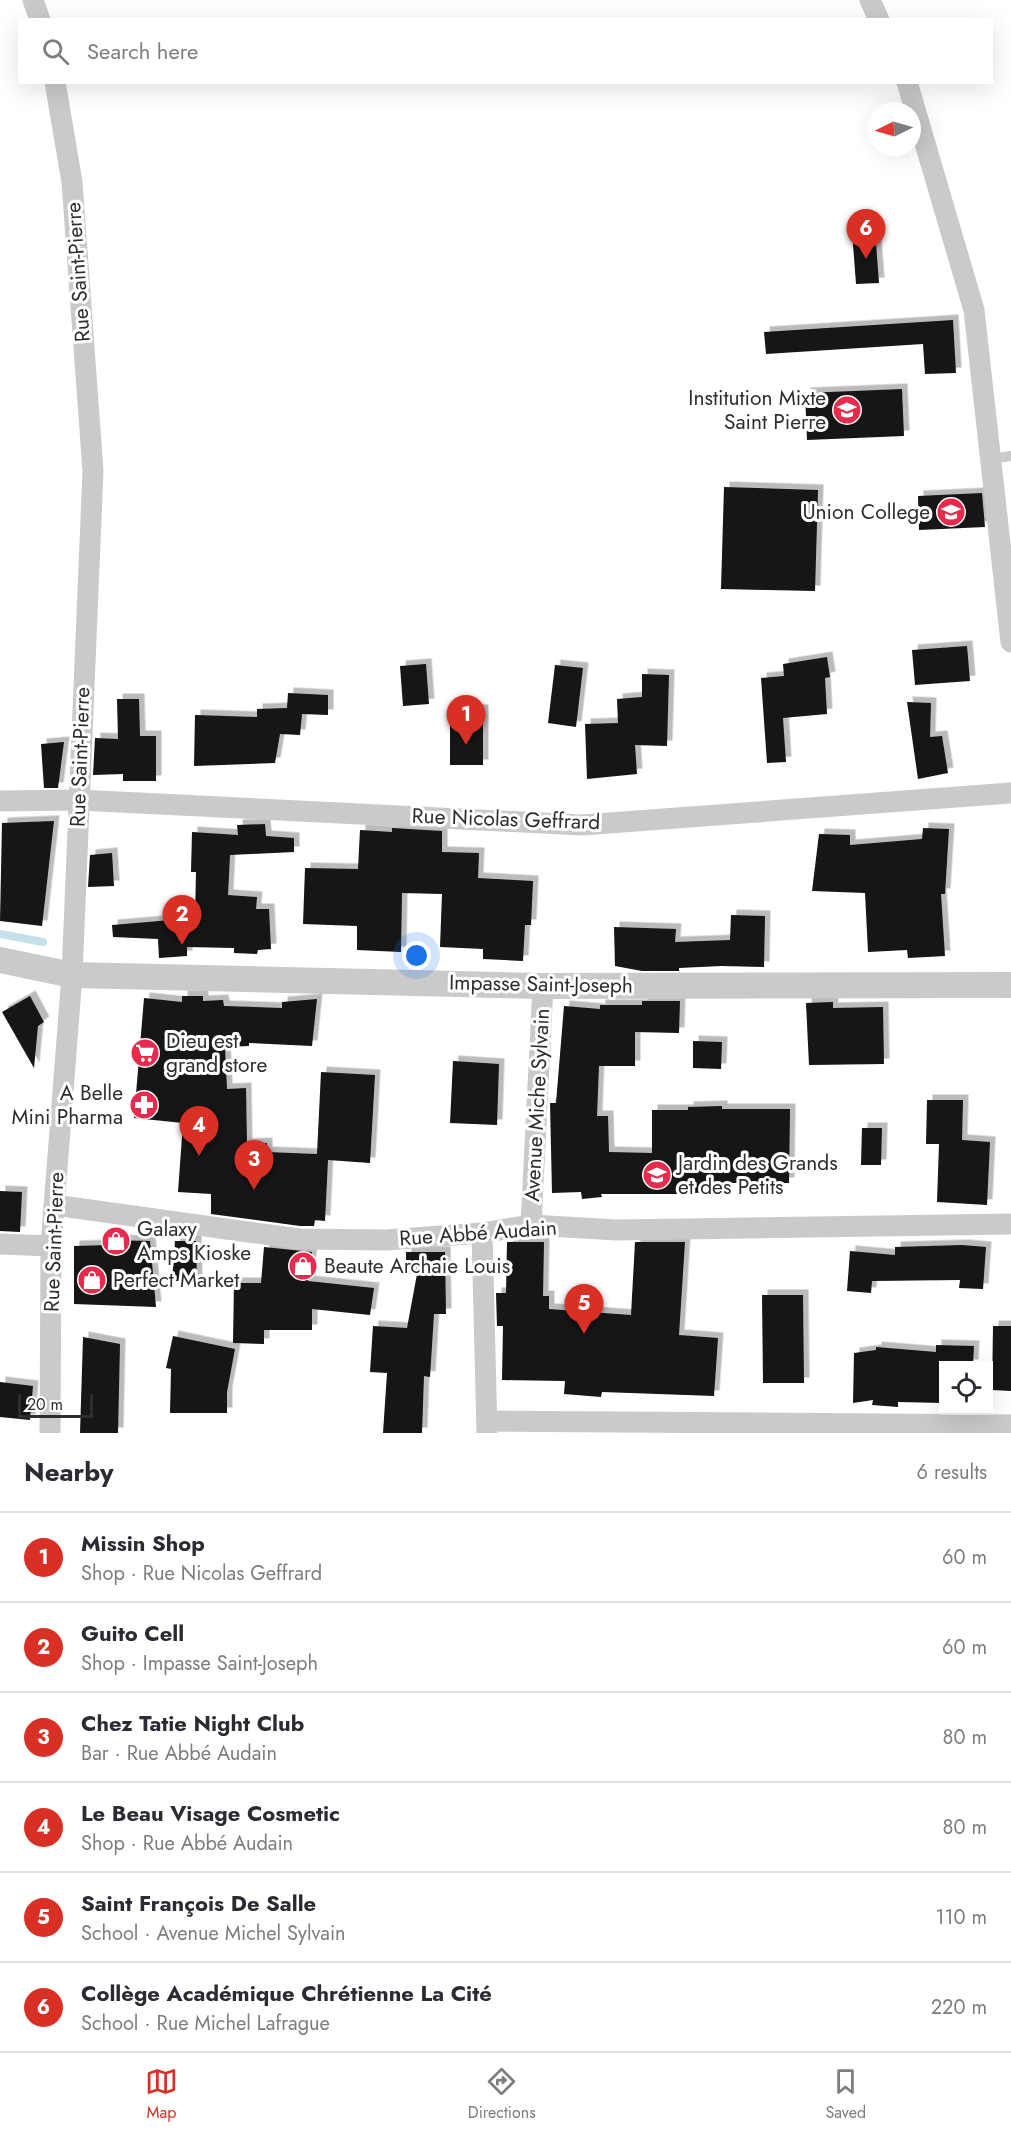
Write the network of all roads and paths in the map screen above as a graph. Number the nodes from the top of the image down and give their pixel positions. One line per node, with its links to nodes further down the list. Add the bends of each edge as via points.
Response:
1 (33, 0): 3 (street)
2 (870, 0): 4 (street)
3 (39, 18)
4 (878, 18)
5 (55, 84): 10 (street, Rue Saint-Pierre, via 72,182 93,471)
6 (908, 84): 7 (street, via 974,310)
7 (1001, 458): 8 (street)
8 (1011, 642)
9 (1011, 793): 10 (street, Rue Nicolas Geffrard, via 582,825)
10 (78, 800): 11 (street, Rue Nicolas Geffrard); 13 (street, Rue Saint-Pierre)
11 (0, 801)
12 (0, 960): 13 (street, Impasse Saint-Joseph)
13 (72, 975): 15 (street, Impasse Saint-Joseph); 16 (street, Rue Saint-Pierre)
14 (1011, 985): 15 (street, Impasse Saint-Joseph)
15 (543, 986): 18 (street, Avenue Miche Sylvain)
16 (54, 1205): 19 (street, Rue Abbé Audain, via 299,1239 386,1240); 21 (street, Rue Saint-Pierre)
17 (1011, 1224): 18 (street, Rue Abbé Audain, via 617,1230)
18 (531, 1225): 19 (street, Rue Abbé Audain)
19 (482, 1233): 23 (street)
20 (0, 1244): 21 (street)
21 (51, 1246): 25 (street, Rue Saint-Pierre)
22 (1011, 1425): 24 (street)
23 (487, 1427): 24 (street)
24 (938, 1429)
25 (50, 1433)

